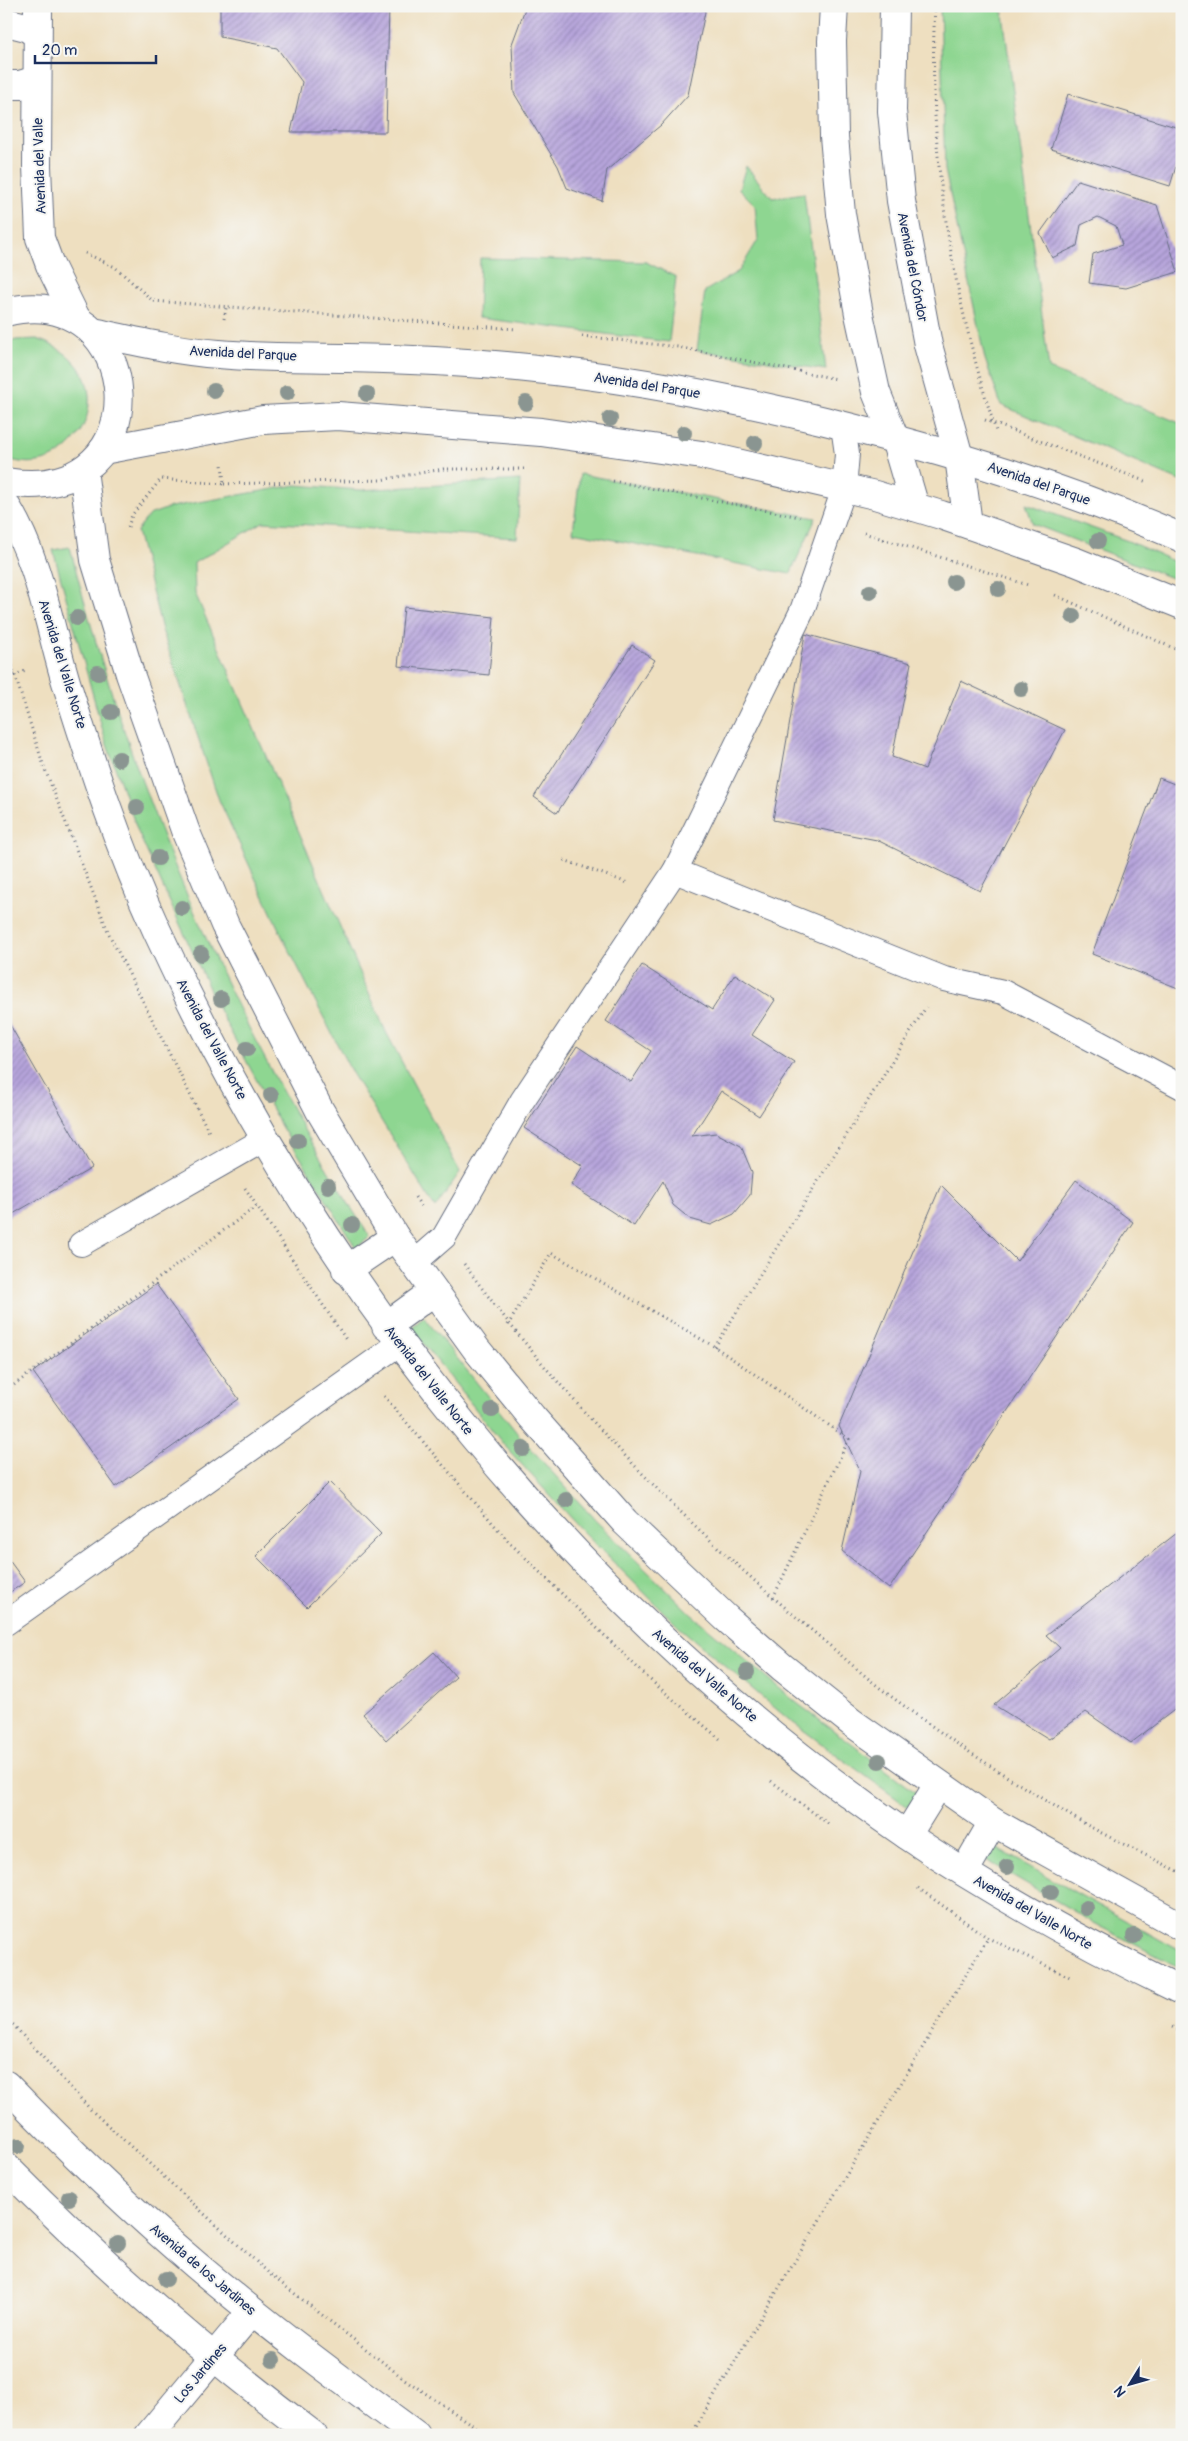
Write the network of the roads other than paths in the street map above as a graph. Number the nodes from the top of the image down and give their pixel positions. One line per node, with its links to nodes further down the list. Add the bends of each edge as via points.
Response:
1 (38, 6): 5 (street, Avenida del Valle)
2 (834, 6): 11 (street, via 834,136 841,214 873,379)
3 (894, 6): 13 (street, Avenida del Cóndor, via 892,111 901,201 928,345)
4 (6, 22): 5 (street, via 26,27)
5 (37, 34): 6 (street, Avenida del Valle)
6 (37, 80): 7 (street); 9 (street, Avenida del Valle, via 40,238 50,265)
7 (6, 85)
8 (6, 312): 9 (street, Avenida del Parque, via 24,308 54,311)
9 (84, 325): 10 (street, Avenida del Parque, via 167,348 219,354 385,359 527,368 622,380 707,395); 12 (street, Avenida del Valle, via 116,369 120,397 116,424)
10 (842, 426): 11 (street, Avenida del Parque); 16 (lane, via 846,454)
11 (895, 439): 13 (street, Avenida del Parque); 18 (street)
12 (103, 450): 14 (street, Avenida del Valle); 16 (street, via 263,420 338,416 522,431 702,455)
13 (959, 457): 19 (street, Avenida del Cóndor); 20 (street, Avenida del Parque, via 1074,494)
14 (83, 470): 15 (street, Avenida del Valle, via 58,482 31,486); 25 (street, via 95,560 130,674 185,830 225,925 319,1109)
15 (6, 482)
16 (844, 489): 18 (street); 22 (lane, via 802,611)
17 (6, 506): 24 (street, Avenida del Valle Norte, via 32,556 65,679 126,858 198,1018)
18 (915, 507): 19 (street)
19 (968, 524): 21 (street)
20 (1182, 538)
21 (1182, 605)
22 (675, 871): 23 (lane, via 944,979 1003,992); 27 (lane, via 522,1101 444,1237)
23 (1182, 1087)
24 (265, 1139): 26 (lane); 28 (street, Avenida del Valle Norte)
25 (395, 1237): 27 (street); 28 (street)
26 (81, 1244)
27 (413, 1264): 29 (street)
28 (346, 1270): 30 (street, Avenida del Valle Norte)
29 (433, 1292): 30 (street); 32 (street, via 532,1417 632,1528 782,1667)
30 (393, 1334): 31 (lane); 34 (street, Avenida del Valle Norte, via 484,1450 603,1582 735,1703)
31 (6, 1623)
32 (938, 1785): 33 (street); 34 (street)
33 (993, 1822): 35 (street); 36 (street)
34 (907, 1835): 35 (street, Avenida del Valle Norte)
35 (964, 1872): 37 (street, Avenida del Valle Norte, via 1013,1903)
36 (1182, 1927)
37 (1182, 1991)
38 (6, 2085): 40 (street, Avenida de los Jardines, via 156,2230)
39 (6, 2167): 41 (street, via 162,2314)
40 (252, 2311): 41 (street, Los Jardines); 44 (street, Avenida de los Jardines)
41 (213, 2357): 42 (street, Los Jardines); 43 (street)
42 (149, 2435)
43 (313, 2435)
44 (416, 2435)

